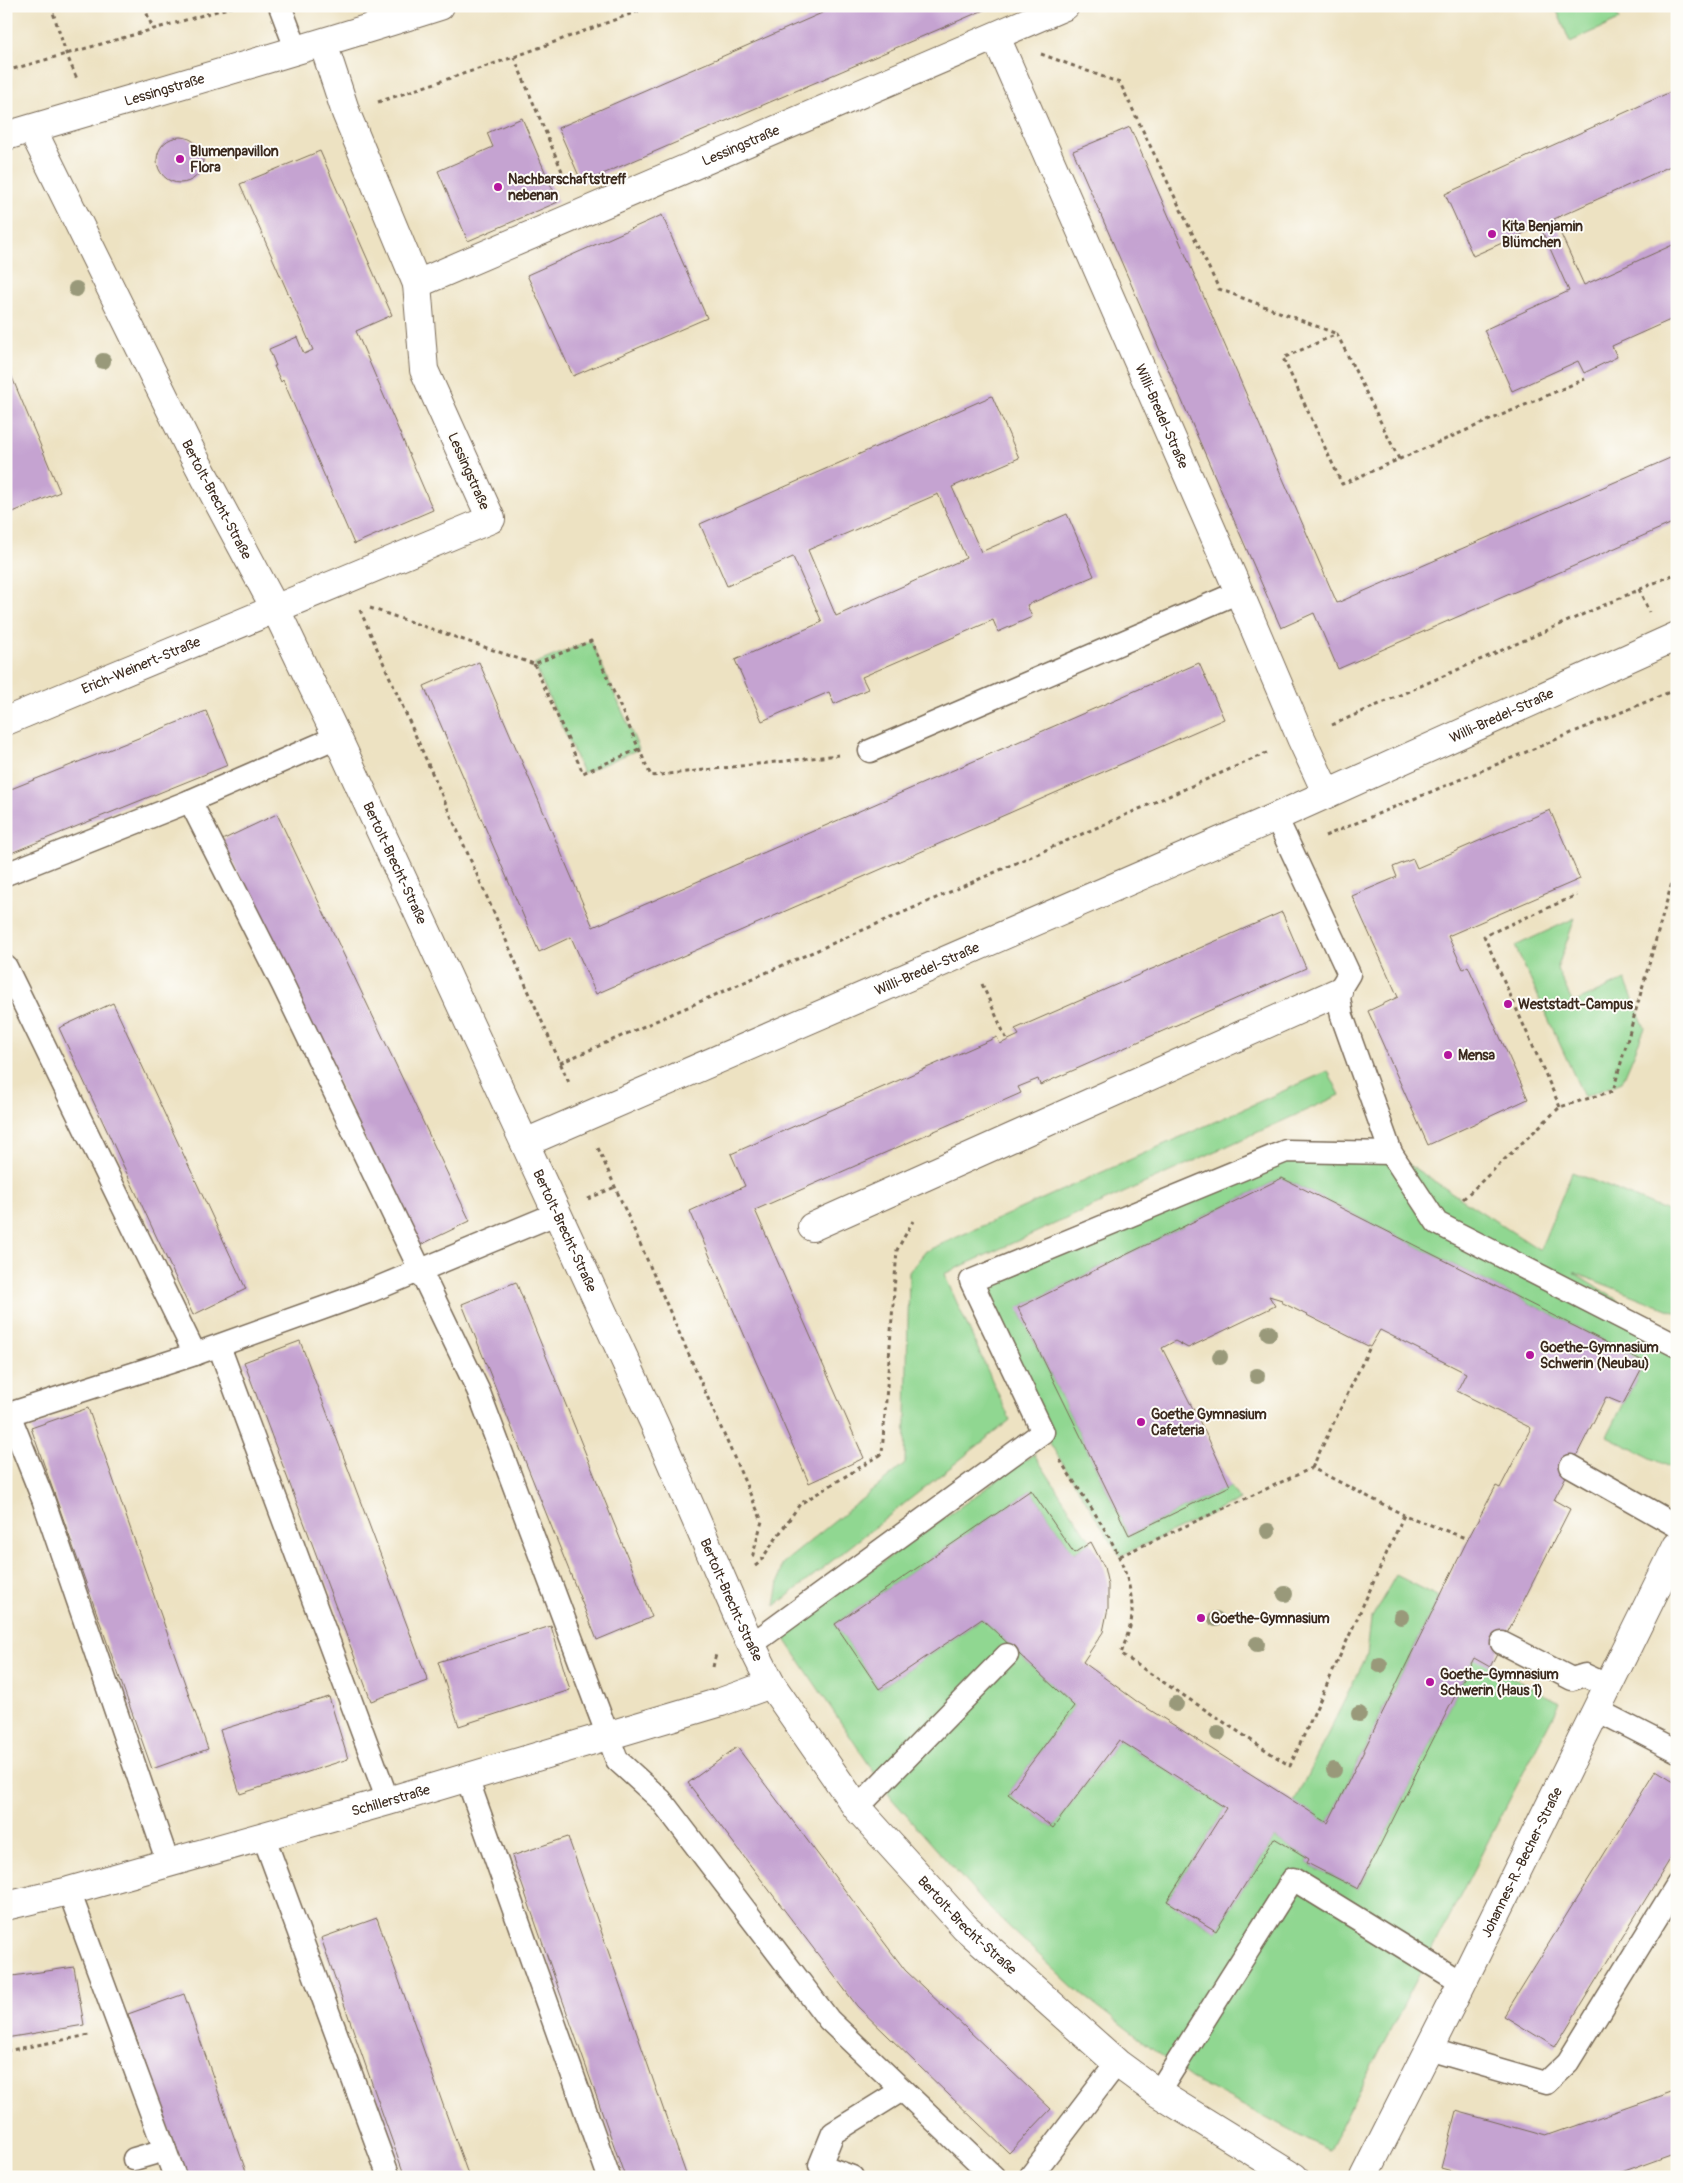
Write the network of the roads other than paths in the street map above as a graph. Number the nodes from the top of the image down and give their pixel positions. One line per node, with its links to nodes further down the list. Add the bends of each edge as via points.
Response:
1 (280, 6): 6 (lane)
2 (440, 6): 5 (street, Lessingstraße)
3 (1065, 6): 4 (street, Lessingstraße)
4 (996, 37): 9 (street, Lessingstraße); 10 (street, Willi-Bredel-Straße)
5 (324, 43): 6 (street, Lessingstraße); 9 (street, Lessingstraße, via 346,113)
6 (297, 51): 7 (street, Lessingstraße)
7 (32, 128): 8 (street, Lessingstraße); 11 (street, Bertolt-Brecht-Straße, via 193,455)
8 (6, 136)
9 (417, 284): 11 (street, Lessingstraße, via 424,370 491,520)
10 (1239, 592): 15 (lane); 16 (street, Willi-Bredel-Straße)
11 (276, 610): 13 (street, Erich-Weinert-Straße); 14 (street, Bertolt-Brecht-Straße)
12 (1677, 636): 16 (street, Willi-Bredel-Straße)
13 (6, 721)
14 (337, 737): 17 (lane); 22 (street, Bertolt-Brecht-Straße)
15 (870, 751)
16 (1327, 794): 18 (street, Willi-Bredel-Straße)
17 (190, 801): 19 (lane); 26 (lane)
18 (1276, 817): 21 (lane, via 1349,974); 22 (street, Willi-Bredel-Straße)
19 (6, 874)
20 (6, 967): 29 (lane)
21 (1338, 992): 23 (lane, via 1342,1016); 25 (street)
22 (525, 1143): 24 (street, Bertolt-Brecht-Straße)
23 (1391, 1153): 28 (lane, via 1437,1223); 35 (lane, via 1286,1151 971,1281 1043,1432)
24 (558, 1213): 26 (lane); 35 (street, Bertolt-Brecht-Straße)
25 (812, 1227)
26 (421, 1271): 27 (lane); 40 (lane, via 478,1390)
27 (219, 1346): 29 (lane); 43 (lane)
28 (1677, 1346)
29 (194, 1354): 30 (lane)
30 (8, 1415): 46 (lane, via 43,1499)
31 (1571, 1466): 32 (lane)
32 (1677, 1526)
33 (1677, 1546): 38 (street, Johannes-R.-Becher-Straße)
34 (1502, 1643): 38 (lane, via 1572,1678 1585,1675)
35 (751, 1645): 37 (street, Bertolt-Brecht-Straße)
36 (1007, 1655): 44 (lane)
37 (771, 1684): 40 (street, Schillerstraße); 44 (street, Bertolt-Brecht-Straße)
38 (1609, 1686): 39 (street, Johannes-R.-Becher-Straße)
39 (1597, 1710): 41 (lane); 50 (street, Johannes-R.-Becher-Straße)
40 (609, 1736): 42 (street, Schillerstraße); 53 (lane, via 617,1760 661,1800 829,2020)
41 (1677, 1751)
42 (467, 1778): 43 (street, Schillerstraße); 59 (lane)
43 (388, 1801): 45 (street, Schillerstraße)
44 (858, 1808): 52 (street, Bertolt-Brecht-Straße, via 965,1927)
45 (263, 1835): 46 (street, Schillerstraße); 58 (lane)
46 (168, 1863): 48 (street, Schillerstraße)
47 (1677, 1885): 51 (lane, via 1568,2062 1546,2083)
48 (69, 1891): 49 (street, Schillerstraße); 55 (lane)
49 (6, 1906)
50 (1462, 1983): 51 (street, Johannes-R.-Becher-Straße); 54 (lane, via 1292,1879)
51 (1428, 2049): 64 (street, Johannes-R.-Becher-Straße)
52 (1117, 2063): 54 (street, Bertolt-Brecht-Straße); 62 (lane)
53 (902, 2090): 60 (lane, via 833,2133 820,2164); 61 (lane)
54 (1158, 2094): 63 (street, Bertolt-Brecht-Straße)
55 (165, 2150): 56 (lane); 57 (lane)
56 (134, 2159)
57 (175, 2177)
58 (389, 2177)
59 (609, 2177)
60 (852, 2177)
61 (994, 2177)
62 (1030, 2177)
63 (1294, 2177)
64 (1364, 2177)

